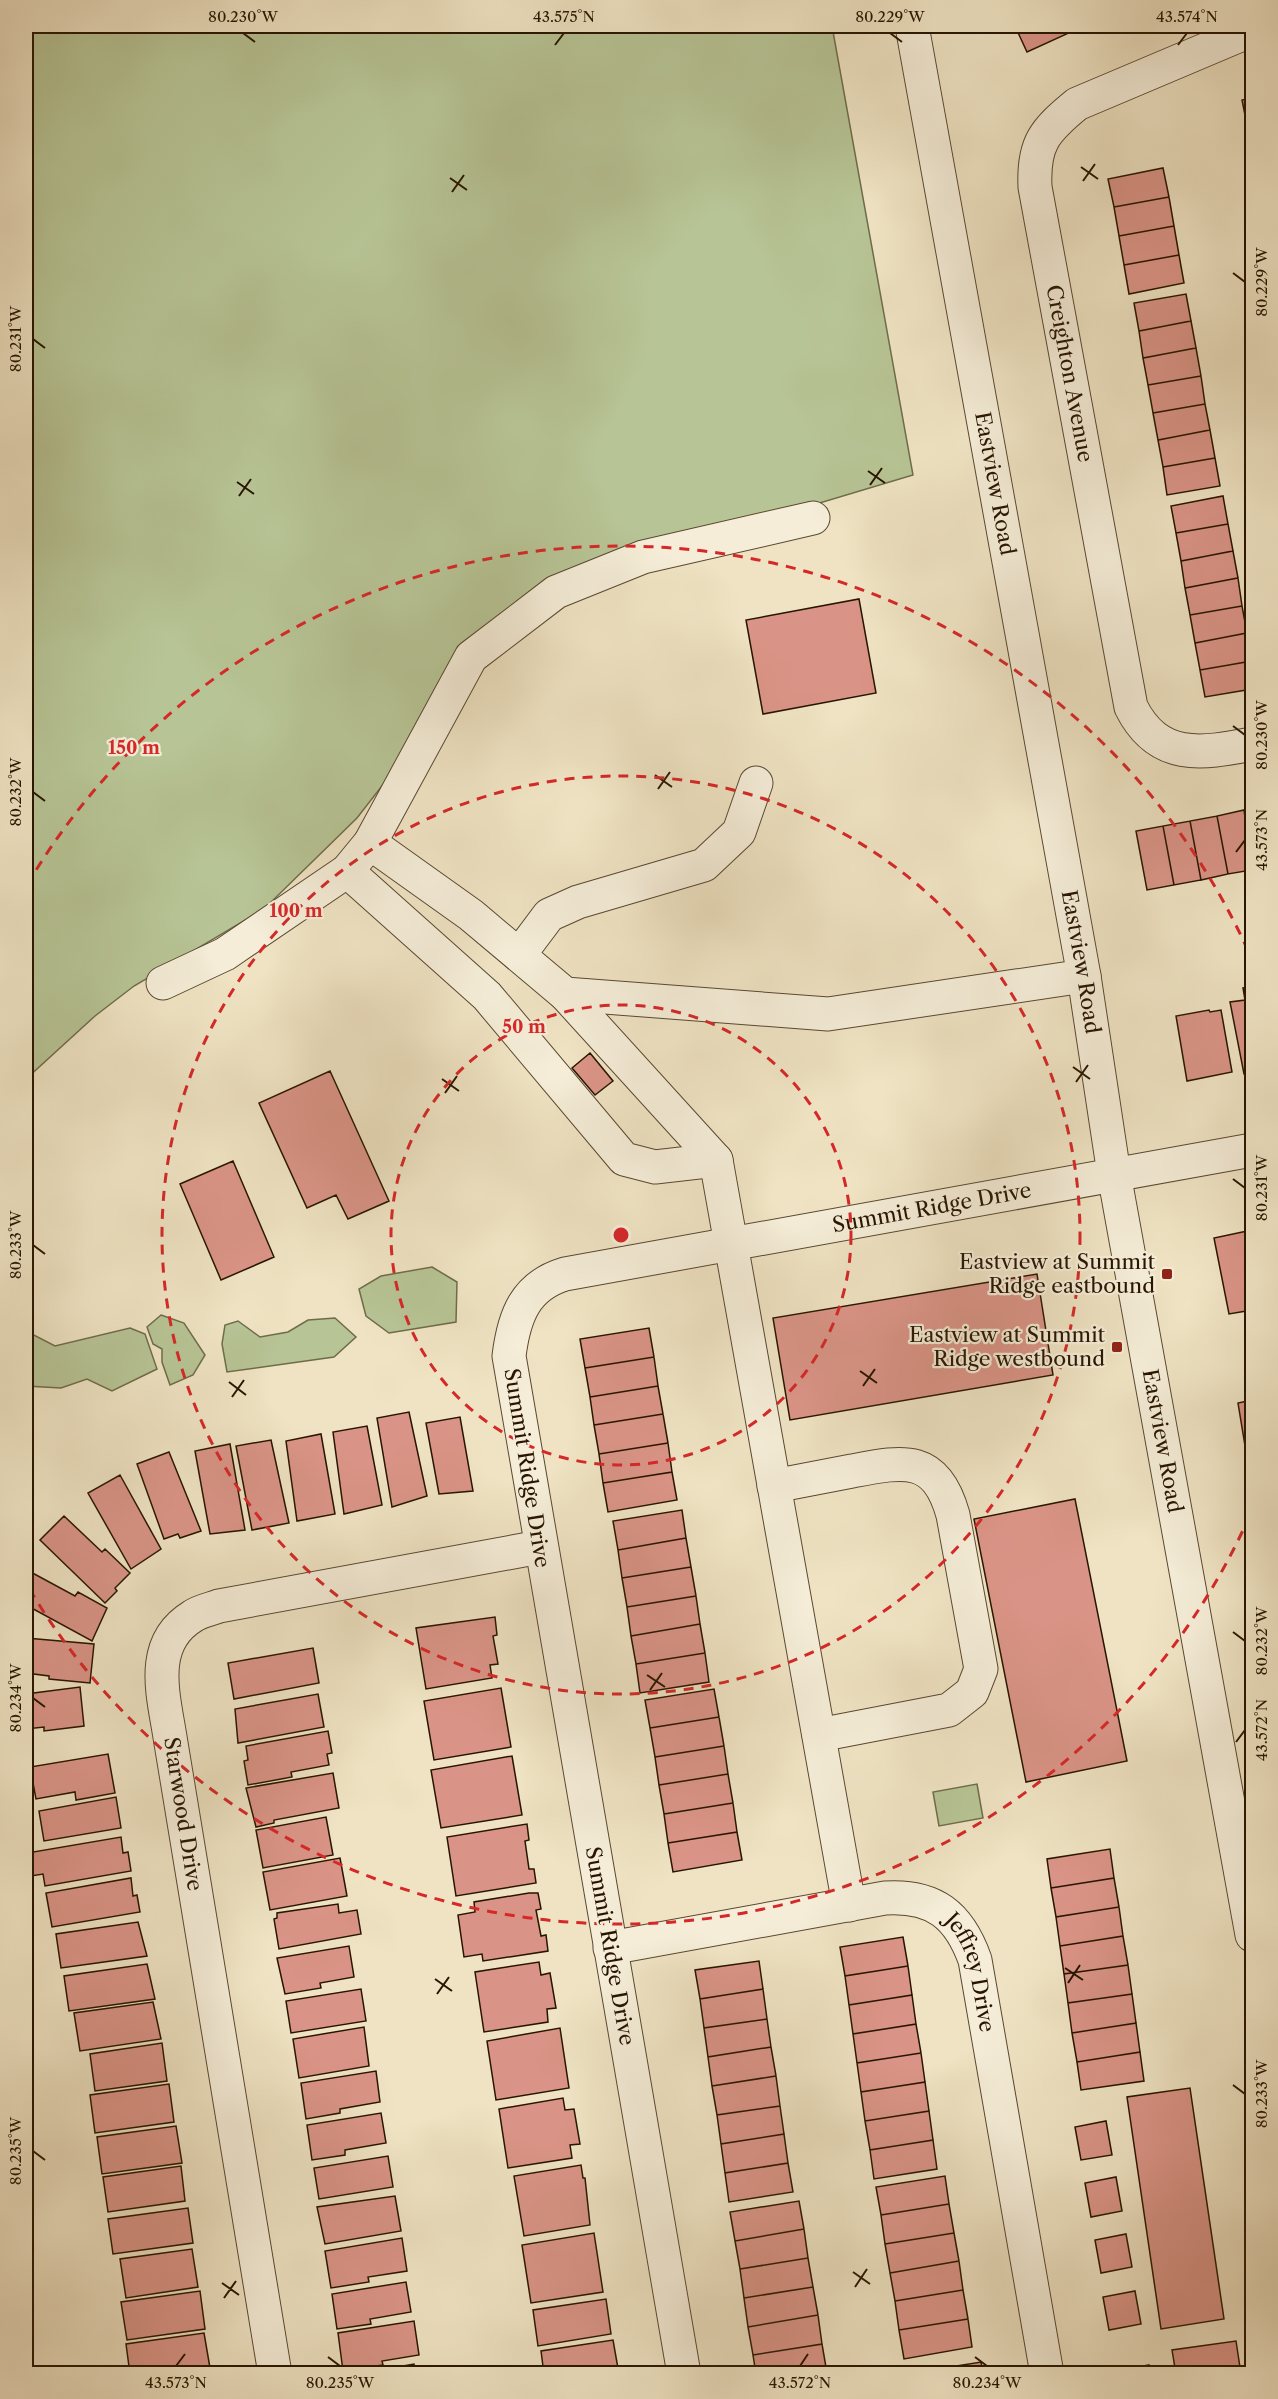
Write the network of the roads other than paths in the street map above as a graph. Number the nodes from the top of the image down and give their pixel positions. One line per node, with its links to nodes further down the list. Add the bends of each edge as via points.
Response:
1 (912, 26): 9 (street, Eastview Road)
2 (1252, 30): 4 (street, Creighton Avenue, via 1077,104 1054,123 1036,150 1034,170 1131,706 1140,726 1159,743 1185,751 1220,751)
3 (813, 518): 6 (street, via 643,557 556,592 471,657)
4 (1252, 744)
5 (756, 783): 8 (street, via 739,832 704,865 578,902 549,915)
6 (370, 843): 7 (street); 8 (street, via 471,915)
7 (347, 871): 10 (street, via 225,954); 13 (street, via 487,996 624,1159 655,1167)
8 (519, 955): 11 (street)
9 (1084, 976): 11 (street, via 828,1014); 14 (street, Eastview Road)
10 (163, 983)
11 (566, 994): 13 (street)
12 (1252, 1150): 14 (street, Summit Ridge Drive)
13 (716, 1160): 15 (street)
14 (1114, 1174): 15 (street, Summit Ridge Drive); 20 (street, Eastview Road)
15 (731, 1244): 16 (street); 17 (street, Summit Ridge Drive, via 565,1274 546,1280 530,1292 512,1334 509,1356)
16 (774, 1485): 18 (street); 18 (street, via 898,1462 926,1470 947,1494 953,1515 981,1669 975,1686 949,1710)
17 (540, 1547): 21 (street, Summit Ridge Drive); 22 (street, Starwood Drive, via 219,1606 193,1615 174,1632 162,1655 162,1689)
18 (819, 1735): 19 (street)
19 (849, 1905): 21 (street, Jeffrey Drive); 24 (street, Jeffrey Drive, via 909,1896 939,1910 966,1935 975,1960)
20 (1252, 1935)
21 (610, 1948): 23 (street, Summit Ridge Drive)
22 (275, 2373)
23 (684, 2373)
24 (1047, 2373)

